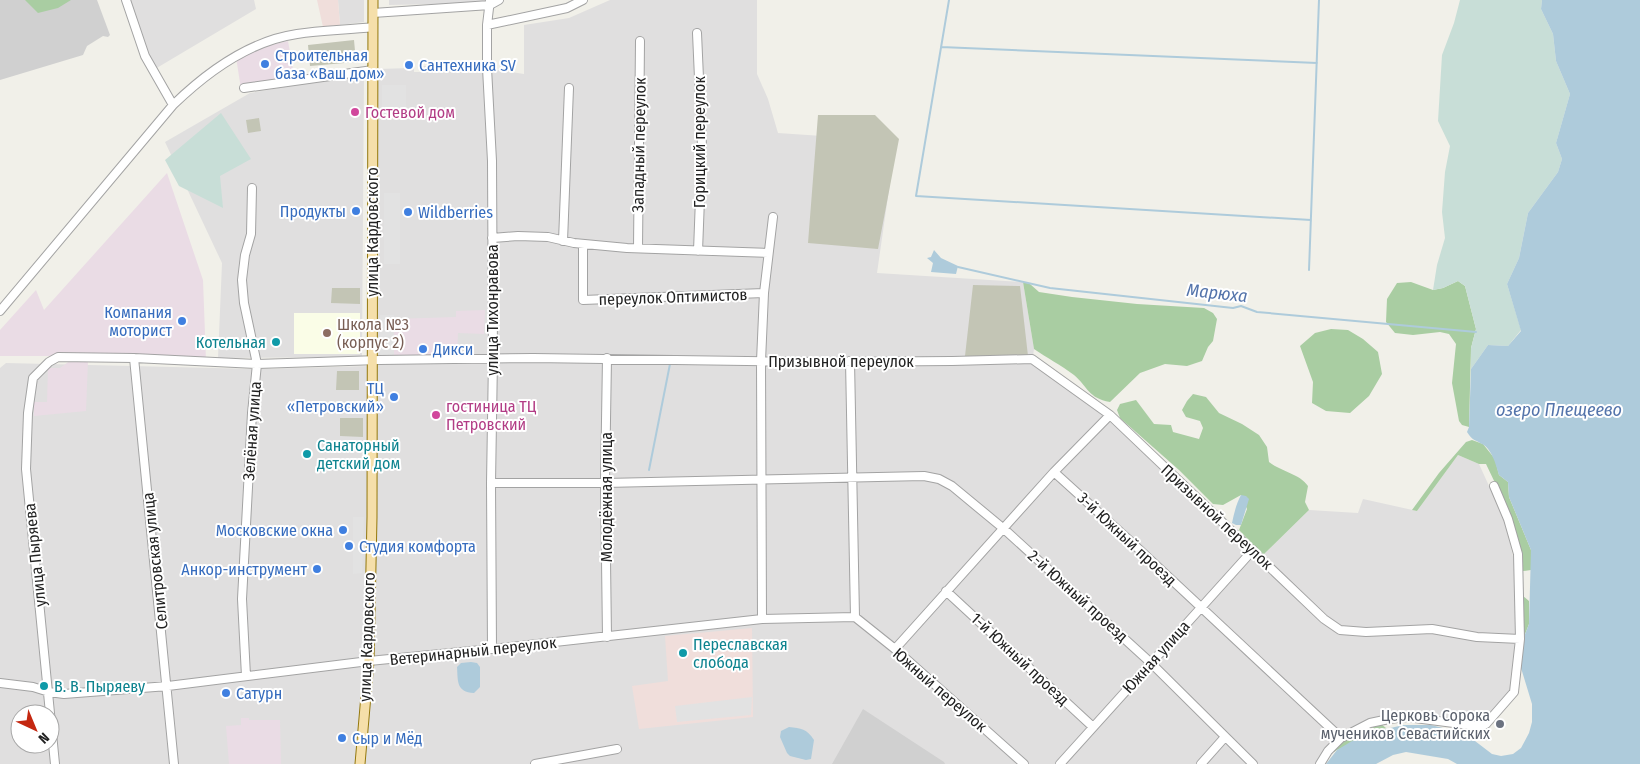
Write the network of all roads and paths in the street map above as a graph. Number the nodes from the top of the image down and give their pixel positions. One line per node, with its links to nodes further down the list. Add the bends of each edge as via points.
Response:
1 (126, 0): 14 (street, via 145,56)
2 (373, 0): 6 (main road, улица Кардовского)
3 (499, 0): 5 (street)
4 (583, 0): 7 (street, via 568,8)
5 (490, 3): 6 (street); 7 (street, улица Тихонравова)
6 (373, 13): 8 (main road, улица Кардовского)
7 (487, 26): 17 (street, улица Тихонравова)
8 (373, 27): 11 (main road, улица Кардовского); 14 (street, via 296,34 251,48 225,62)
9 (697, 34): 21 (street, Горицкий переулок, via 702,146)
10 (640, 42): 20 (street, Западный переулок)
11 (373, 70): 12 (street); 29 (main road, улица Кардовского)
12 (244, 88)
13 (569, 88): 18 (street)
14 (173, 105): 24 (street)
15 (252, 188): 32 (street, Зелёная улица, via 251,234 242,280)
16 (773, 217): 22 (street)
17 (492, 238): 18 (street, via 538,237); 27 (street, улица Тихонравова)
18 (563, 241): 19 (street)
19 (583, 244): 20 (street); 23 (street, переулок Оптимистов, via 583,300)
20 (638, 248): 21 (street)
21 (698, 251): 22 (street)
22 (768, 253): 23 (street)
23 (764, 293): 30 (street)
24 (0, 311)
25 (58, 357): 26 (street, Призывной переулок); 55 (street, улица Пыряева, via 33,378 26,469)
26 (134, 358): 32 (street, Призывной переулок); 54 (street, Селитровская улица)
27 (493, 358): 28 (street, Призывной переулок); 29 (street, Призывной переулок); 37 (street, улица Тихонравова)
28 (608, 358): 30 (street, Призывной переулок); 38 (street, Молодёжная улица)
29 (372, 360): 32 (street, Призывной переулок); 50 (main road, улица Кардовского)
30 (760, 361): 31 (street, Призывной переулок); 36 (street)
31 (850, 361): 33 (street, Призывной переулок, via 1032,359); 35 (street)
32 (257, 364): 52 (street, Зелёная улица, via 242,599)
33 (1110, 415): 34 (street); 41 (street, Призывной переулок)
34 (1054, 472): 40 (street); 43 (street, 3-й Южный проезд)
35 (851, 479): 36 (street); 40 (street, 2-й Южный проезд, via 924,476 939,479); 44 (street)
36 (761, 480): 38 (street); 45 (street)
37 (491, 483): 38 (street); 48 (street, улица Тихонравова)
38 (605, 483): 46 (street, Молодёжная улица)
39 (1494, 486): 47 (street, via 1518,554)
40 (1004, 529): 42 (street); 51 (street, 2-й Южный проезд)
41 (1253, 550): 43 (street, Южная улица); 47 (street, Призывной переулок, via 1324,619 1340,630 1432,629 1477,637)
42 (946, 591): 49 (street); 56 (street, 1-й Южный проезд)
43 (1200, 607): 51 (street, Южная улица); 58 (street, 3-й Южный проезд)
44 (855, 617): 45 (street, Ветеринарный переулок); 49 (street, Южный переулок)
45 (762, 619): 46 (street, Ветеринарный переулок)
46 (607, 636): 48 (street, Ветеринарный переулок)
47 (1520, 639): 58 (street, via 1514,692 1486,724 1477,726 1407,717 1370,723)
48 (492, 649): 50 (street, Ветеринарный переулок)
49 (895, 649): 64 (street, Южный переулок)
50 (369, 661): 52 (street, Ветеринарный переулок); 62 (main road, улица Кардовского)
51 (1151, 663): 56 (street, Южная улица); 57 (street, 2-й Южный проезд)
52 (246, 676): 54 (street, Ветеринарный переулок)
53 (0, 683): 55 (street, Ветеринарный переулок)
54 (168, 686): 55 (street, Ветеринарный переулок, via 64,694); 61 (street, Селитровская улица)
55 (49, 692): 60 (street, улица Пыряева)
56 (1093, 727): 65 (street, Южная улица)
57 (1225, 737): 66 (street); 67 (street, 2-й Южный проезд)
58 (1341, 738): 68 (street)
59 (617, 749): 63 (street)
60 (55, 764)
61 (174, 764)
62 (360, 764)
63 (535, 764)
64 (1024, 764)
65 (1060, 764)
66 (1201, 764)
67 (1253, 764)
68 (1320, 764)

